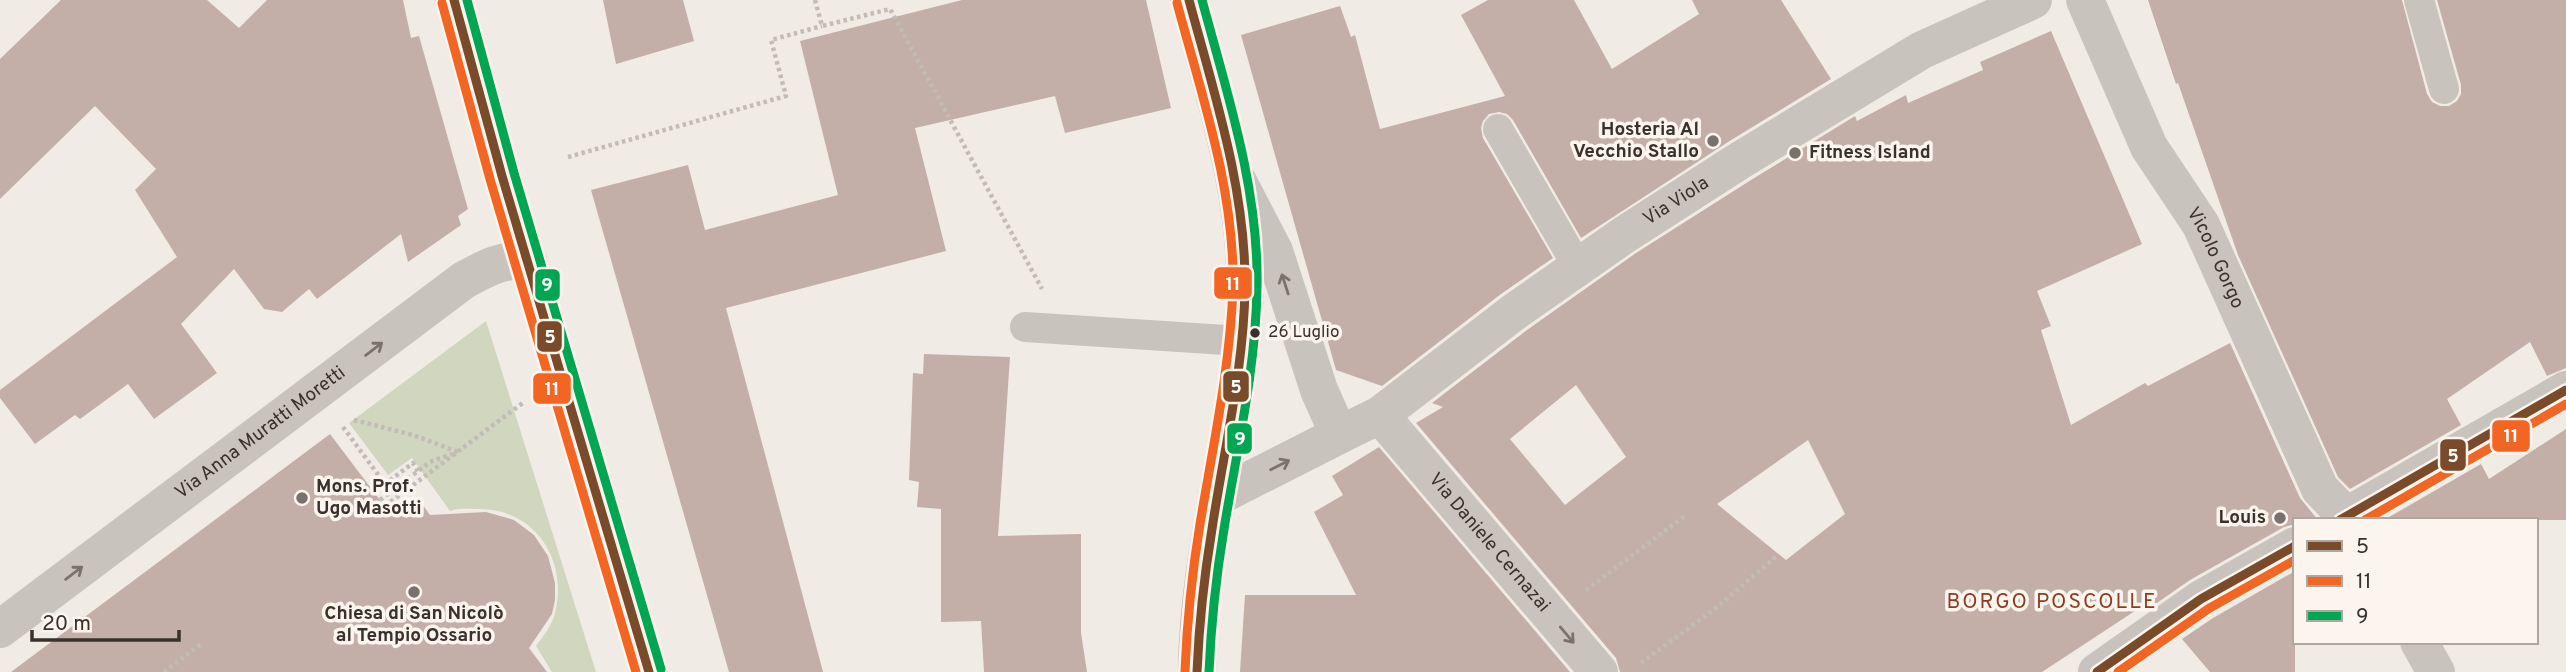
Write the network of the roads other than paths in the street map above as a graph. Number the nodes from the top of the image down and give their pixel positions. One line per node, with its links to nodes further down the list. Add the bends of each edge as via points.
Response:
1 (454, 0): 9 (main road)
2 (1189, 0): 8 (main road)
3 (2033, 0): 10 (street, Via Viola, via 1922,50 1739,161)
4 (2085, 0): 17 (street, Vicolo Gorgo, via 2149,148 2201,225 2320,489)
5 (2419, 0): 6 (lane)
6 (2444, 89)
7 (1499, 130): 10 (lane)
8 (1232, 170): 12 (main road, via 1244,255); 15 (street, one-way to 8, via 1319,390 1274,251)
9 (528, 261): 19 (street, Via Anna Muratti Moretti, one-way to 9, via 464,280 503,262); 21 (main road)
10 (1578, 267): 14 (street, Via Viola)
11 (1025, 327): 12 (lane)
12 (1241, 341): 16 (main road)
13 (2566, 390): 17 (street)
14 (1380, 415): 15 (street, Via Viola); 23 (street, Via Daniele Cernazai, one-way to 23)
15 (1339, 435): 16 (street, Via Viola, one-way to 15)
16 (1219, 496): 22 (main road, via 1206,570)
17 (2346, 518)
18 (2293, 547): 24 (street, via 2201,598)
19 (0, 629)
20 (2420, 644): 25 (street)
21 (649, 672)
22 (1197, 672)
23 (1599, 672)
24 (2097, 672)
25 (2436, 672)

